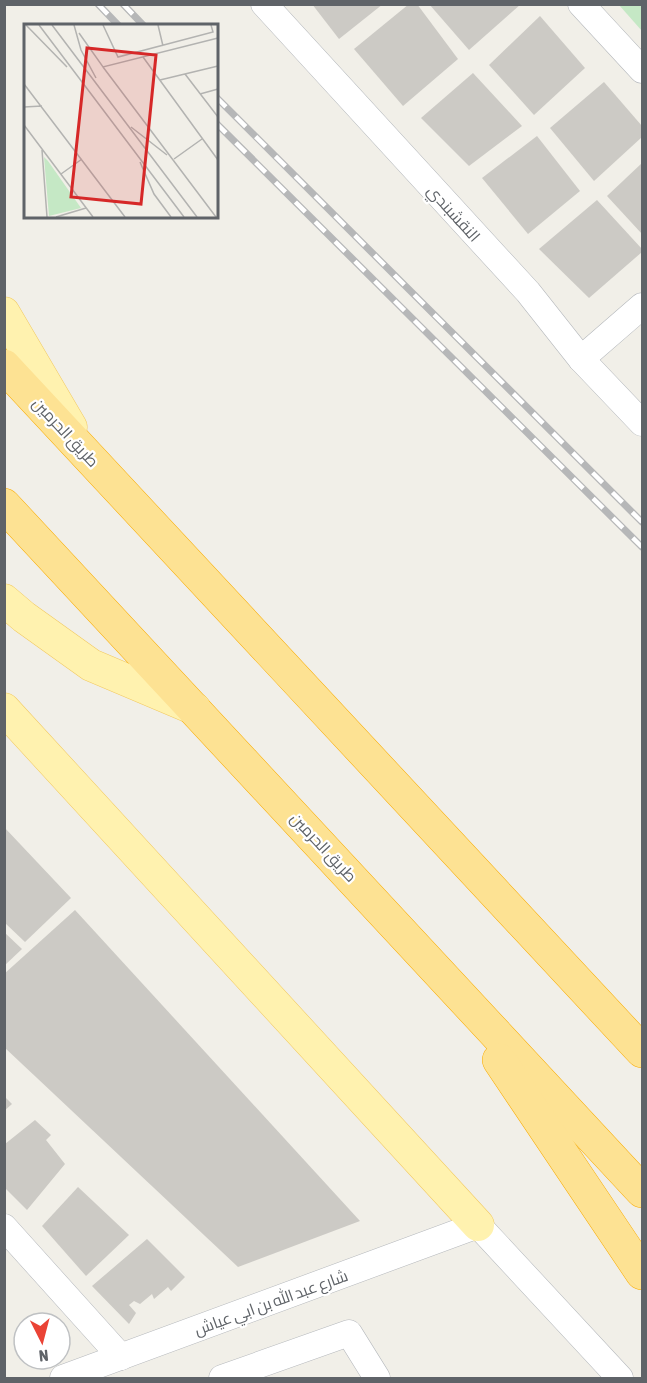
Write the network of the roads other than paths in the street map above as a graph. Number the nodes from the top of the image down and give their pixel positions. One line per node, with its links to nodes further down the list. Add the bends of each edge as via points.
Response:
1 (264, 4): 6 (street, النقشبندي, via 528,292)
2 (581, 4): 3 (street)
3 (642, 70)
4 (642, 306): 6 (street)
5 (4, 313): 9 (main road)
6 (581, 358): 8 (street, النقشبندي)
7 (4, 366): 9 (highway, طريق الحرمين)
8 (642, 423)
9 (86, 454): 15 (highway, طريق الحرمين)
10 (4, 505): 13 (highway, طريق الحرمين)
11 (4, 600): 13 (main road, via 92,665)
12 (4, 709): 17 (main road)
13 (196, 710): 14 (highway, طريق الحرمين)
14 (442, 974): 16 (highway, طريق الحرمين); 19 (highway)
15 (642, 1051)
16 (642, 1191)
17 (478, 1225): 20 (street, شارع عبد الله بن ابي عياش); 24 (street)
18 (4, 1227): 20 (street)
19 (642, 1273)
20 (121, 1357): 21 (street, شارع عبد الله بن ابي عياش)
21 (63, 1378)
22 (222, 1378): 23 (street, via 349,1333)
23 (377, 1378)
24 (621, 1378)

